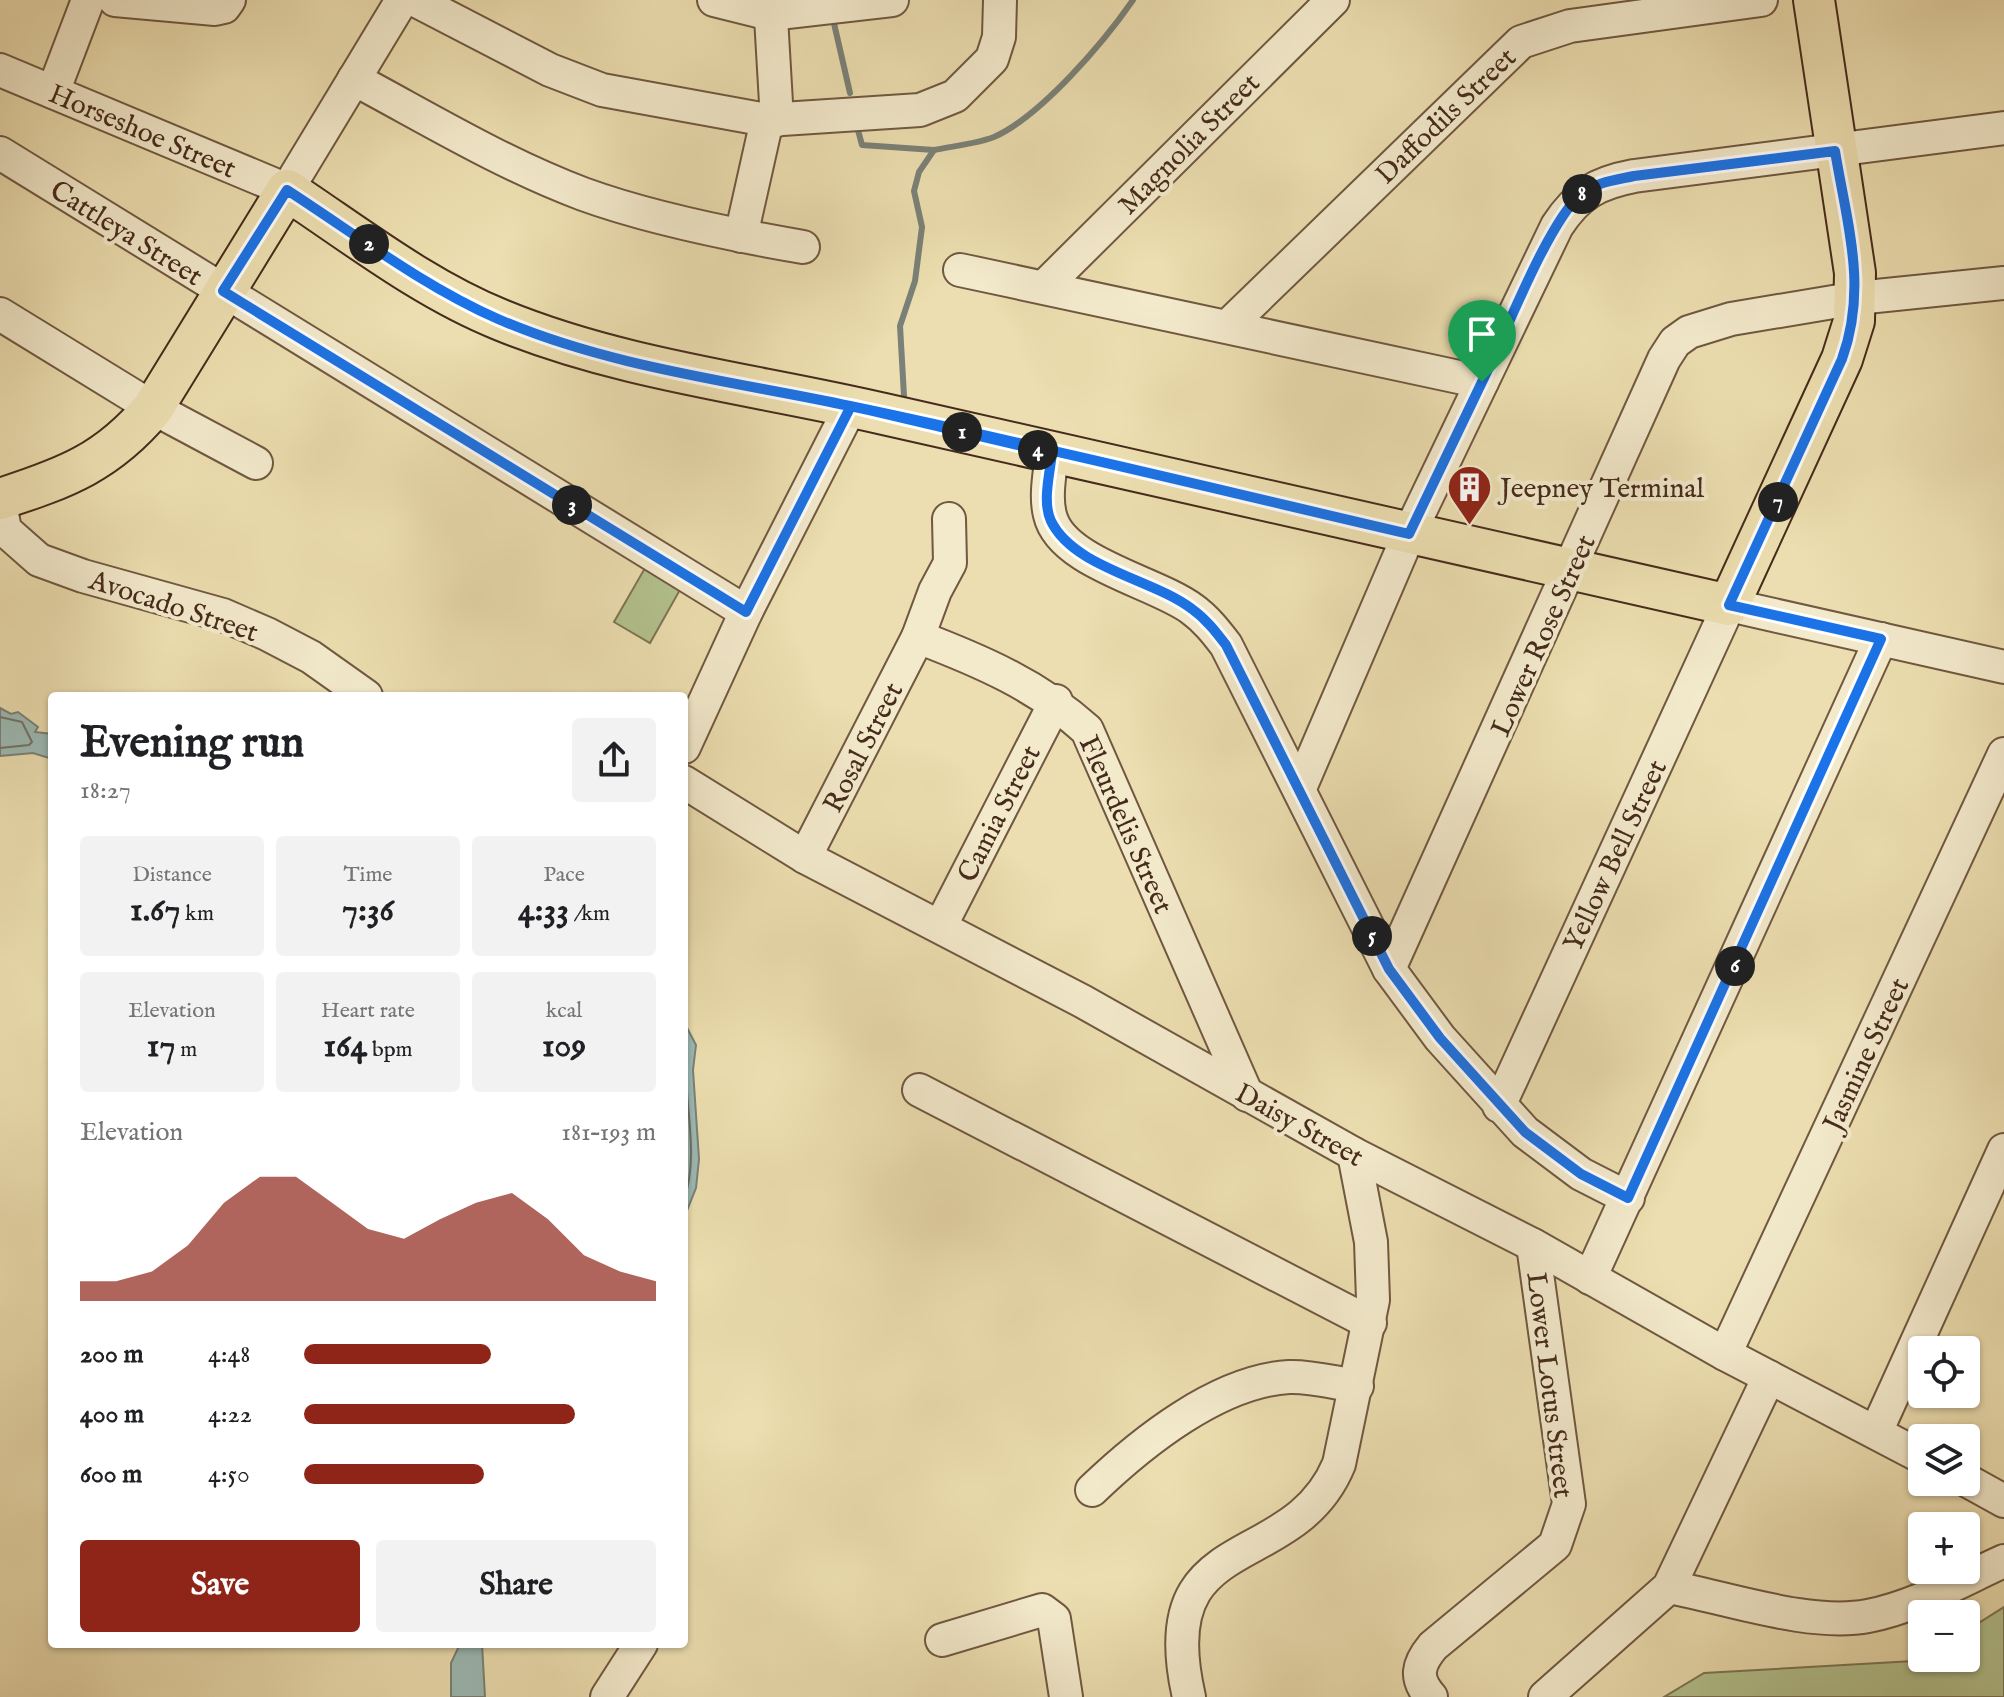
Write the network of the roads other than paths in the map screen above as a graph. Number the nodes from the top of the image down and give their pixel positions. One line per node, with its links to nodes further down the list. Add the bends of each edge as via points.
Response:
1 (88, 0): 16 (street)
2 (115, 0): 3 (street, via 215,9)
3 (229, 0)
4 (402, 0): 15 (street)
5 (415, 0): 13 (street)
6 (714, 0): 12 (street)
7 (892, 0): 12 (street)
8 (1000, 0): 17 (street, via 992,59 955,96 920,110)
9 (1333, 0): 26 (street, Magnolia Street)
10 (1761, 0): 30 (street, Daffodils Street, via 1570,26 1521,42)
11 (1814, 0): 19 (main road)
12 (770, 7): 17 (street)
13 (446, 8): 17 (street, via 550,70 602,90)
14 (0, 70): 16 (street, Horseshoe Street)
15 (354, 79): 21 (street); 22 (street, via 510,162 585,194)
16 (53, 92): 21 (street, Horseshoe Street)
17 (772, 120): 22 (street)
18 (2004, 128): 19 (street)
19 (1835, 151): 28 (main road); 31 (street, via 1634,176 1602,182 1583,193 1557,226)
20 (0, 153): 27 (street, Cattleya Street)
21 (287, 190): 27 (main road); 32 (main road, via 412,272 499,319 637,363)
22 (741, 236): 23 (street)
23 (803, 247)
24 (960, 270): 26 (street)
25 (2004, 283): 28 (street, Lower Rose Street)
26 (1044, 287): 30 (street)
27 (223, 291): 33 (main road); 41 (street, Cattleya Street)
28 (1857, 298): 39 (street, Lower Rose Street, via 1709,325 1675,342); 40 (main road, via 1842,359)
29 (0, 314): 33 (street)
30 (1228, 326): 31 (street)
31 (1482, 382): 38 (street)
32 (851, 406): 34 (main road); 41 (street)
33 (153, 408): 35 (street); 36 (main road, via 97,461)
34 (1052, 453): 38 (main road); 50 (street, via 1050,519 1064,540 1191,607 1209,623 1226,645)
35 (256, 463)
36 (0, 501): 45 (street, Avocado Street, via 5,530 39,560 252,627 311,657)
37 (949, 519): 42 (street, Rosal Street, via 950,563)
38 (1409, 534): 39 (main road); 50 (street)
39 (1572, 570): 40 (main road); 53 (street, Lower Rose Street)
40 (1729, 605): 43 (street); 56 (street, Yellow Bell Street)
41 (746, 612): 47 (street)
42 (918, 637): 46 (street, Fleurdelis Street, via 997,668); 51 (street, Rosal Street)
43 (1881, 639): 44 (street); 59 (street)
44 (2004, 667)
45 (360, 692)
46 (1056, 701): 52 (street, Camia Street); 55 (street, Fleurdelis Street, via 1087,730)
47 (688, 738)
48 (2004, 754): 63 (street, Jasmine Street)
49 (688, 784): 51 (street, Daisy Street)
50 (1300, 788): 53 (street)
51 (805, 857): 52 (street, Daisy Street)
52 (941, 925): 55 (street, Daisy Street)
53 (1389, 969): 56 (street)
54 (919, 1090): 62 (street)
55 (1247, 1095): 58 (street, Daisy Street)
56 (1499, 1106): 59 (street, via 1562,1161)
57 (2004, 1150): 66 (street)
58 (1354, 1154): 60 (street, Daisy Street); 62 (street, via 1371,1242)
59 (1628, 1198): 61 (street)
60 (1536, 1270): 61 (street, Daisy Street); 78 (street, Lower Lotus Street, via 1569,1504 1555,1545 1423,1658 1418,1671)
61 (1590, 1278): 63 (street, Daisy Street)
62 (1370, 1323): 65 (street)
63 (1725, 1354): 64 (street, Daisy Street)
64 (1769, 1377): 66 (street, Daisy Street); 72 (street)
65 (1357, 1386): 69 (street, via 1293,1377 1235,1392 1131,1453); 77 (street, via 1339,1464 1313,1508 1224,1564 1189,1597 1181,1633)
66 (1876, 1432): 67 (street, Daisy Street)
67 (1908, 1449)
68 (1980, 1488): 70 (street)
69 (1092, 1490)
70 (2004, 1501)
71 (2004, 1561): 72 (street, via 1896,1609 1864,1616 1815,1615)
72 (1669, 1587): 79 (street)
73 (942, 1640): 76 (street, via 1042,1610 1049,1613)
74 (638, 1648): 75 (street)
75 (607, 1697)
76 (1066, 1697)
77 (1189, 1697)
78 (1431, 1697)
79 (1545, 1697)

